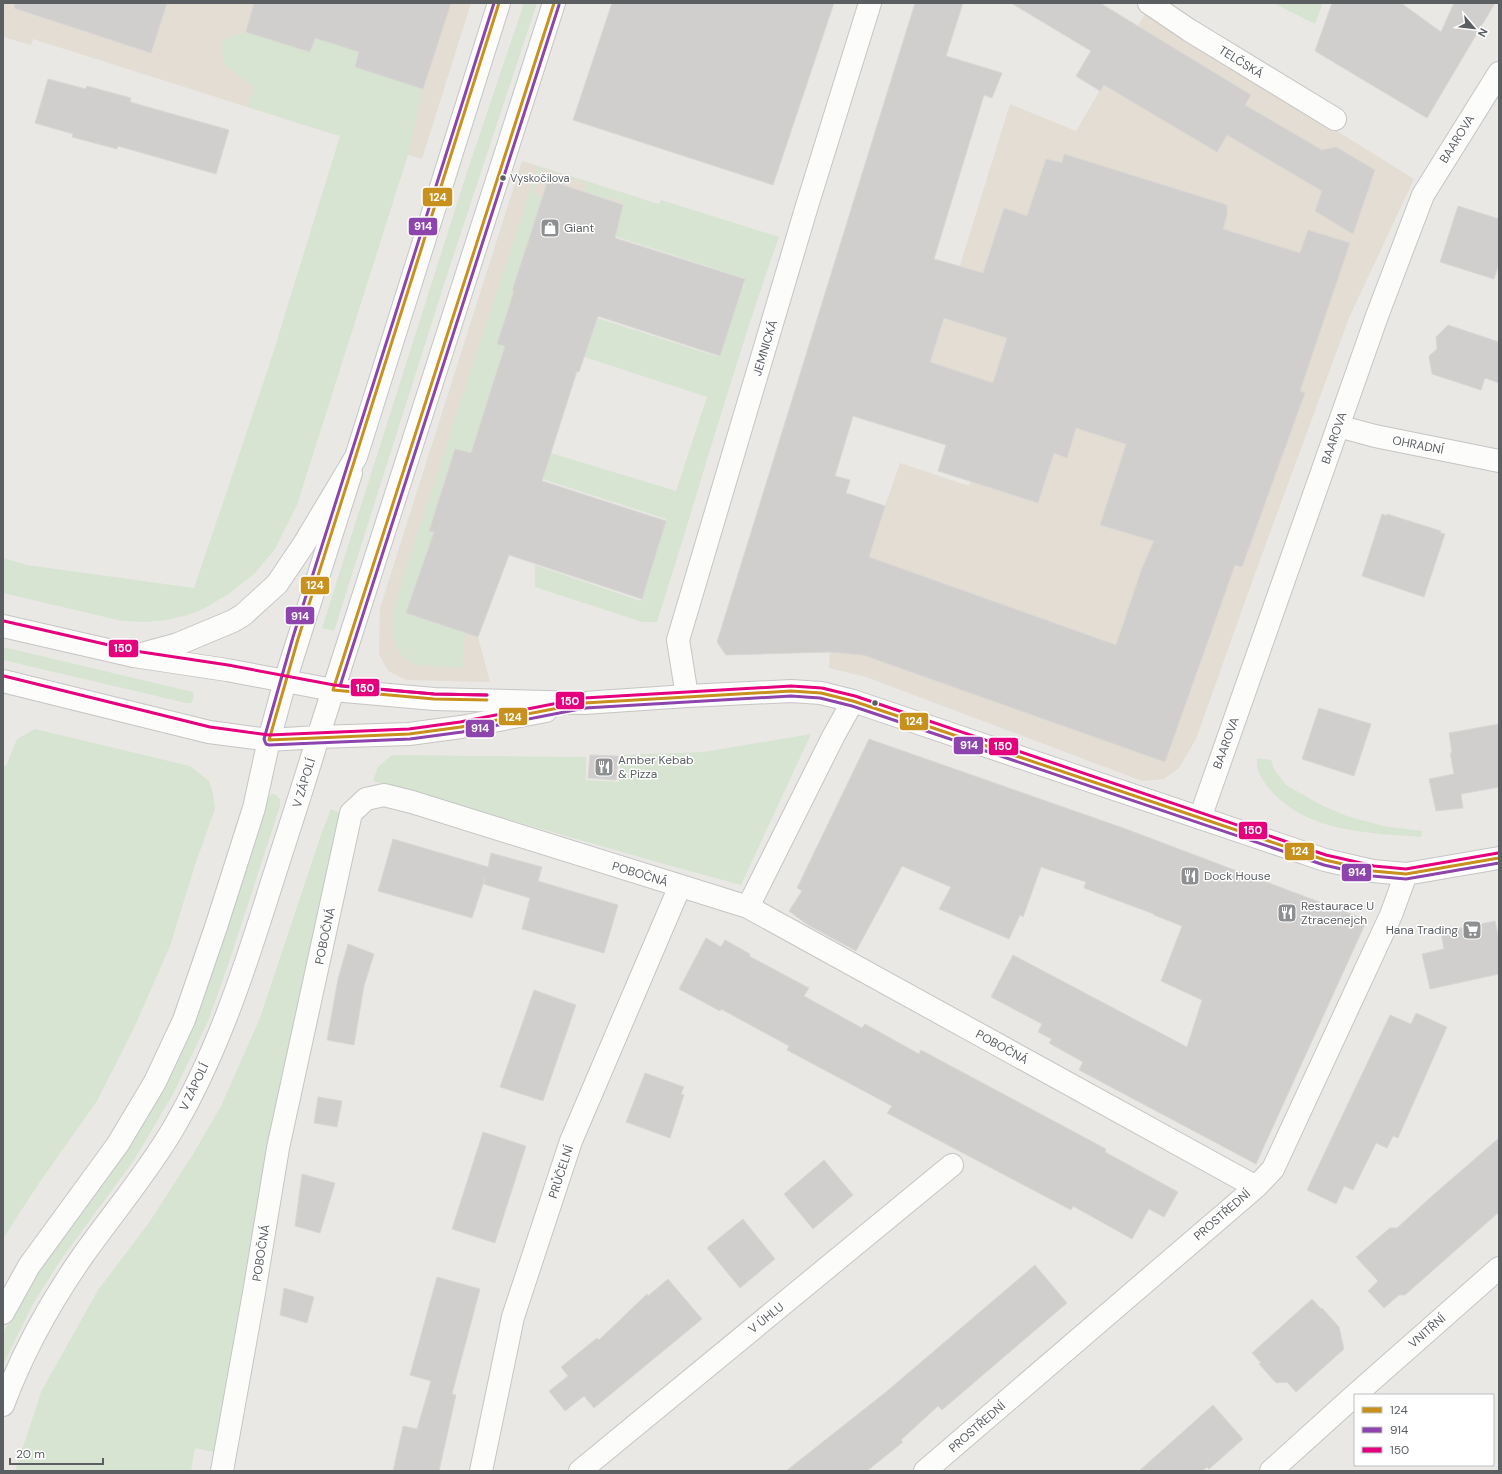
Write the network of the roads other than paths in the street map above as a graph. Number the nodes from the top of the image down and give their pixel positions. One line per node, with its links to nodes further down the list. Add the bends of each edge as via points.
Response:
1 (499, 3): 8 (street)
2 (554, 3): 14 (street)
3 (870, 3): 15 (street, JEMNICKÁ, via 678,640)
4 (1149, 3): 6 (street, TELČSKÁ)
5 (1499, 72): 7 (street, BAAROVA, via 1422,195)
6 (1334, 119)
7 (1338, 426): 9 (street, OHRADNÍ, via 1374,436); 20 (street, BAAROVA)
8 (356, 457): 11 (street, via 277,584 251,608 233,621 178,644); 13 (street)
9 (1499, 461)
10 (3, 626): 11 (street)
11 (134, 656): 13 (street)
12 (3, 681): 19 (street, via 209,732)
13 (285, 681): 14 (street); 19 (street)
14 (333, 690): 17 (street, via 434,699); 18 (street)
15 (686, 696): 16 (street, via 791,691 821,693); 17 (street)
16 (853, 701): 20 (street); 24 (street)
17 (584, 703): 18 (street, via 461,728 409,734)
18 (318, 737): 19 (street); 31 (street, V ZÁPOLÍ, via 250,952 218,1037 186,1105 126,1199 84,1254 34,1334)
19 (269, 740): 28 (street, via 254,808 216,927 184,1020 156,1082 118,1144 29,1266)
20 (1200, 818): 22 (street, via 1325,860 1373,871)
21 (1499, 858): 22 (street)
22 (1406, 874): 26 (street, PROSTŘEDNÍ, via 1391,915 1273,1169)
23 (680, 886): 24 (street, POBOČNÁ); 32 (street, POBOČNÁ, via 384,795 366,799 351,813 278,1148); 33 (street, PRŮČELNÍ, via 572,1141 514,1317)
24 (748, 907): 26 (street, POBOČNÁ)
25 (952, 1165): 34 (street, V ÚHLU)
26 (1256, 1187): 35 (street, PROSTŘEDNÍ)
27 (1499, 1268): 29 (street, VNITŘNÍ)
28 (3, 1313)
29 (1356, 1394)
30 (1354, 1396): 36 (street, VNITŘNÍ)
31 (3, 1405)
32 (222, 1471)
33 (481, 1471)
34 (580, 1471)
35 (925, 1471)
36 (1271, 1471)

